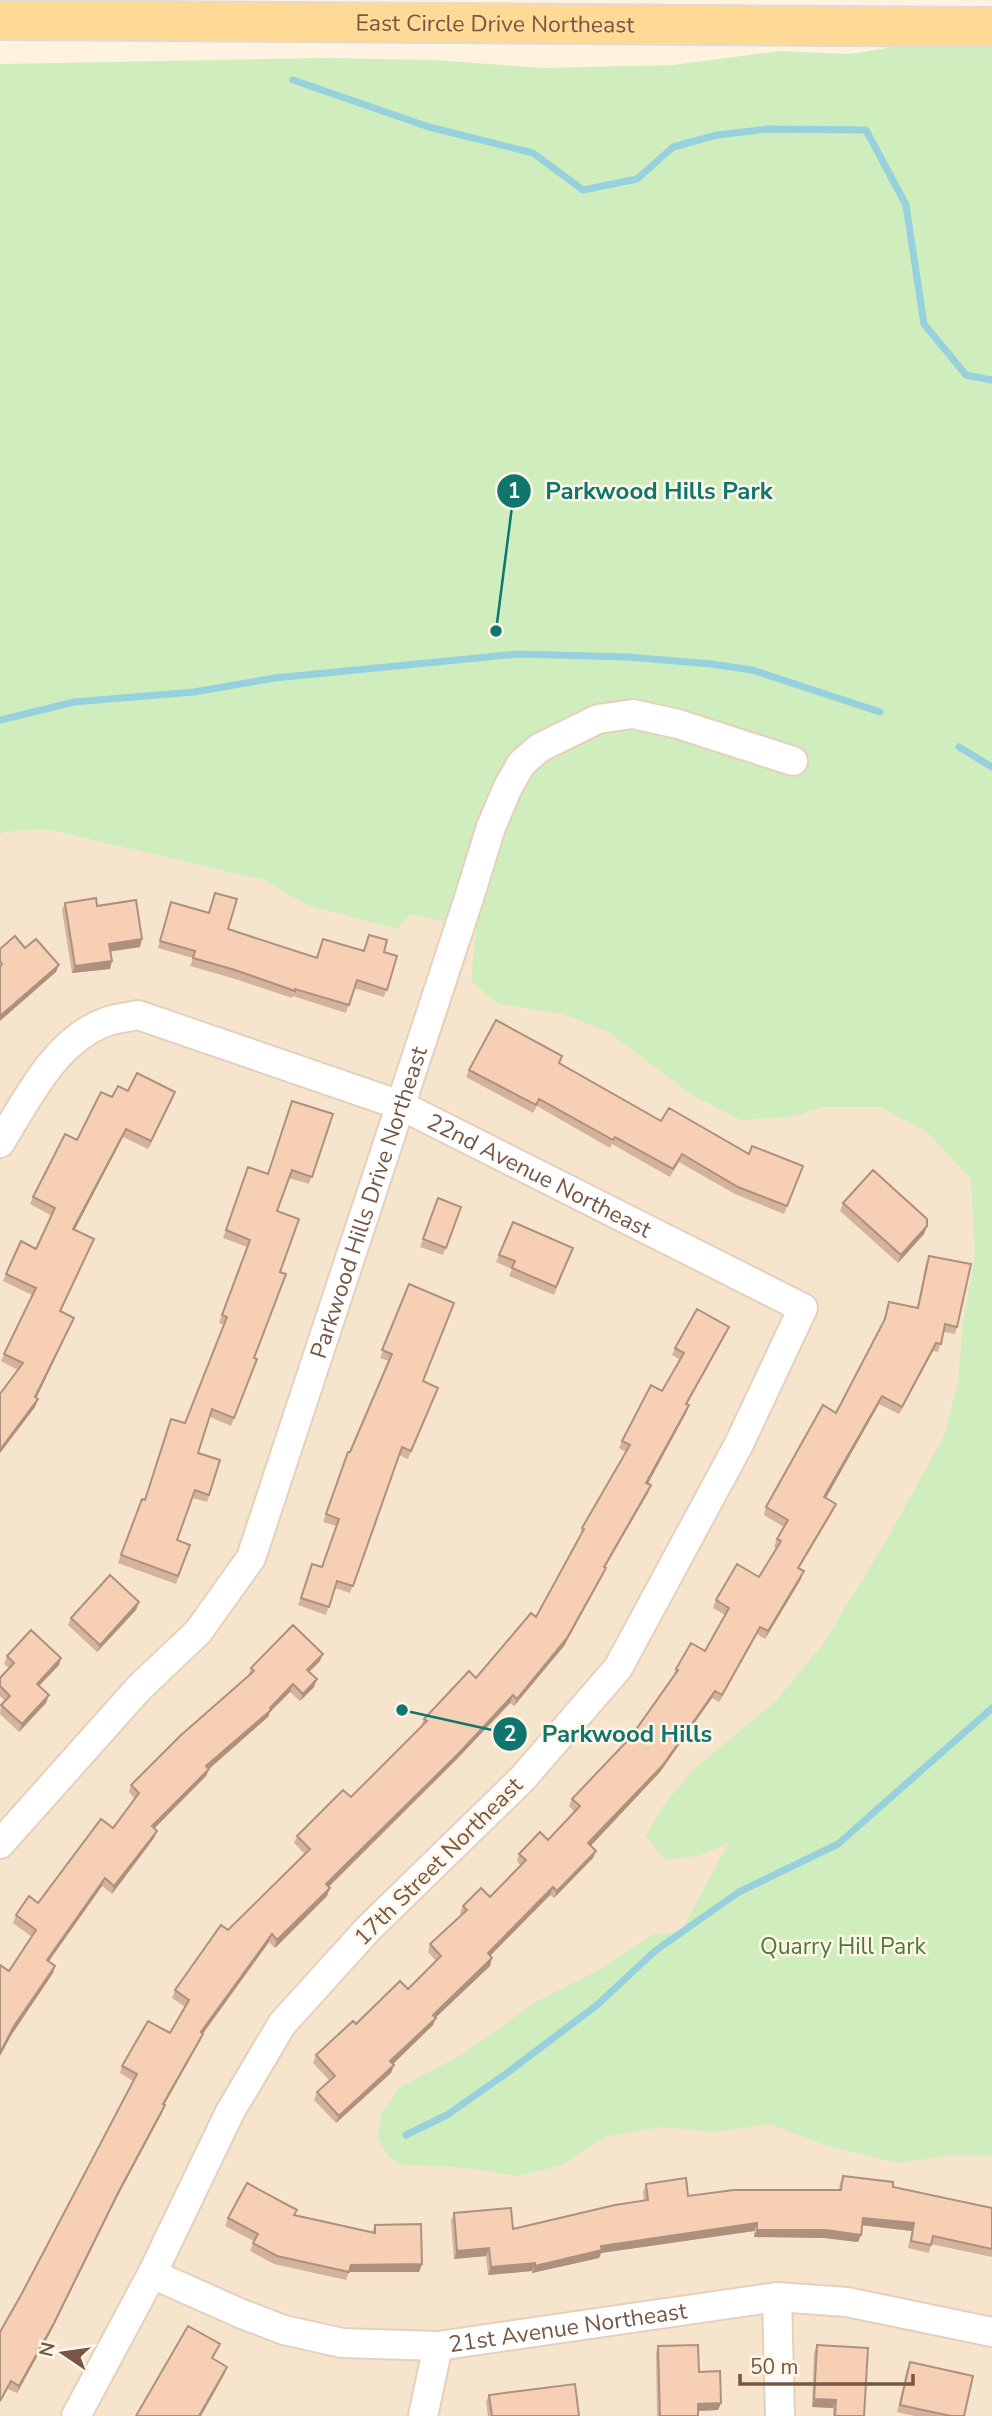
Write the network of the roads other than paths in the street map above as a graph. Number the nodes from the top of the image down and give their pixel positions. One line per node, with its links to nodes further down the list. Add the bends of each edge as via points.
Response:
1 (0, 20): 2 (main road, East Circle Drive Northeast)
2 (992, 27)
3 (793, 761): 4 (street, Parkwood Hills Drive Northeast, via 633,714 598,719 539,748 521,764 491,827)
4 (400, 1105): 5 (street, 22nd Avenue Northeast, via 138,1015 106,1022 74,1040 45,1073); 6 (street, 22nd Avenue Northeast); 7 (street, Parkwood Hills Drive Northeast, via 251,1558 198,1632 139,1688)
5 (0, 1143)
6 (803, 1308): 8 (street, 17th Street Northeast, via 738,1444 618,1668 523,1778 368,1929 282,2024 230,2112)
7 (0, 1844)
8 (152, 2274): 11 (street, 21st Avenue Northeast, via 284,2330 342,2343); 12 (street, 17th Street Northeast)
9 (777, 2297): 10 (street, 21st Avenue Northeast, via 847,2302); 11 (street, 21st Avenue Northeast); 14 (street)
10 (992, 2332)
11 (438, 2346): 13 (street)
12 (76, 2416)
13 (423, 2416)
14 (779, 2416)

